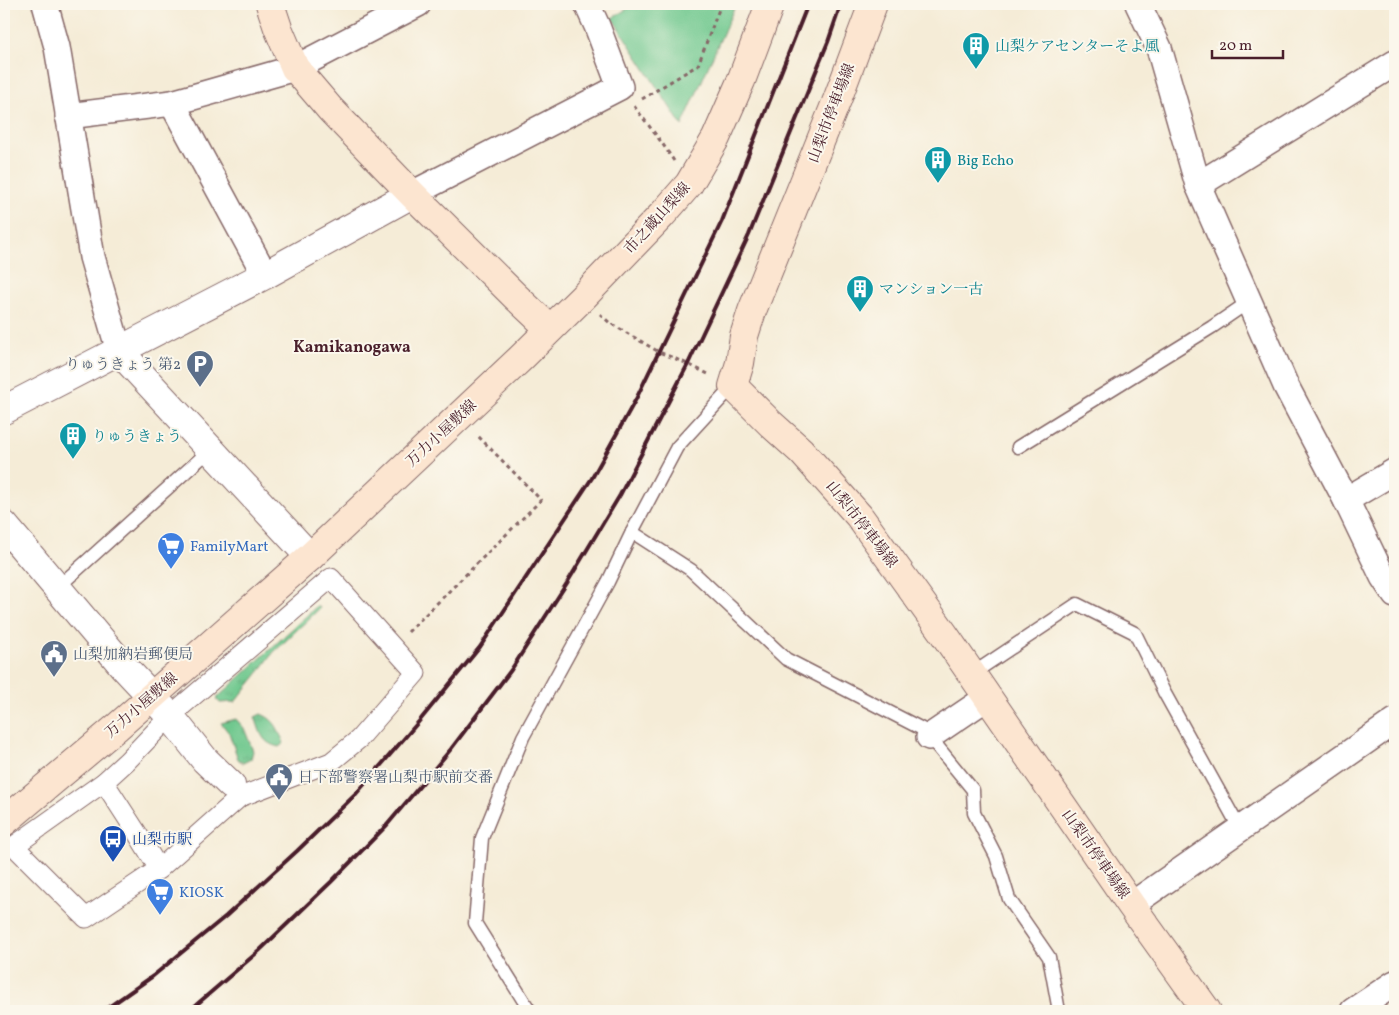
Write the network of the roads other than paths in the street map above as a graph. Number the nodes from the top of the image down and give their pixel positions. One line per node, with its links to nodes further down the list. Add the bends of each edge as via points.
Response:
1 (45, 4): 11 (street, via 58,47)
2 (270, 4): 9 (main road)
3 (418, 4): 9 (street)
4 (587, 4): 13 (street, via 626,96 453,172)
5 (770, 4): 16 (main road, 市之蔵山梨線, via 716,138 689,184)
6 (873, 4): 18 (main road, 山梨市停車場線, via 752,310)
7 (1138, 4): 12 (street, via 1159,48)
8 (1395, 63): 12 (street)
9 (295, 68): 10 (street); 13 (main road)
10 (172, 103): 11 (street); 14 (street)
11 (68, 116): 17 (street, via 92,257)
12 (1198, 185): 15 (street)
13 (412, 194): 14 (street); 16 (main road)
14 (265, 275): 17 (street)
15 (1250, 301): 20 (lane); 23 (street, via 1286,386)
16 (550, 329): 26 (main road, 万力小屋敷線)
17 (118, 351): 19 (street); 21 (street)
18 (733, 386): 25 (lane, via 678,447); 29 (main road, 山梨市停車場線, via 801,451 859,516)
19 (4, 410)
20 (1018, 447)
21 (210, 450): 26 (street); 27 (lane)
22 (1395, 471): 23 (street)
23 (1346, 500): 28 (street)
24 (4, 525): 27 (street)
25 (632, 532): 34 (lane, via 691,570 786,659 924,730); 42 (lane, via 523,737 482,838 475,923)
26 (310, 557): 30 (main road, 万力小屋敷線)
27 (57, 588): 30 (street)
28 (1395, 595)
29 (972, 674): 31 (main road, 山梨市停車場線); 38 (lane, via 1077,604 1134,633)
30 (151, 697): 32 (street); 37 (main road, 万力小屋敷線)
31 (988, 697): 34 (street); 40 (main road, 山梨市停車場線)
32 (170, 716): 35 (street); 36 (street, via 205,760); 39 (street, via 330,578 416,673 359,739 331,762 240,797)
33 (1395, 722): 38 (street)
34 (930, 737): 43 (lane, via 973,790 974,813 996,856 1009,899 1049,956)
35 (104, 782): 39 (street); 39 (street, via 14,846 86,918)
36 (231, 785)
37 (5, 818)
38 (1240, 829): 40 (street)
39 (159, 869)
40 (1131, 906): 44 (main road, 山梨市停車場線)
41 (1395, 983): 45 (street)
42 (530, 1011)
43 (1059, 1011)
44 (1207, 1011)
45 (1354, 1011)

